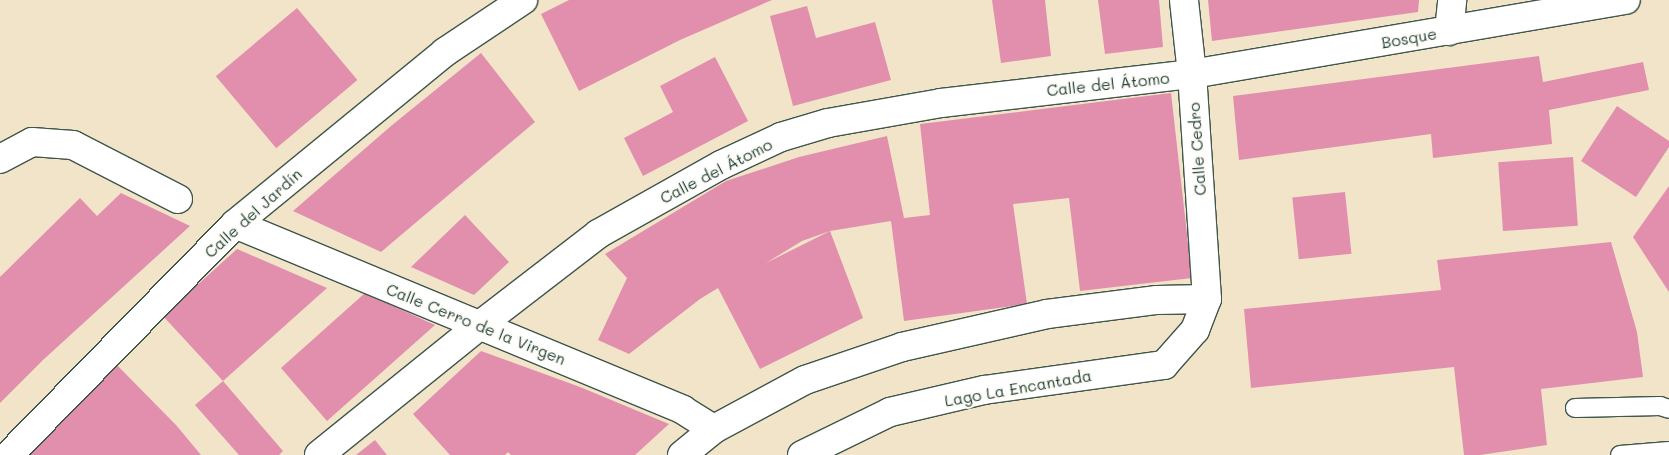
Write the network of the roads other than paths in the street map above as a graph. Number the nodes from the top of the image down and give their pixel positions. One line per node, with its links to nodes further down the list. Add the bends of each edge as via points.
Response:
1 (523, 0): 9 (street, Calle del Jardín, via 445,52)
2 (1184, 0): 6 (street, Calle Cedro)
3 (1452, 0): 5 (street)
4 (1626, 0): 5 (street, Bosque)
5 (1449, 31): 6 (street, Bosque)
6 (1192, 74): 10 (street, Calle Cedro); 11 (street, Calle del Átomo, via 941,103 828,123 781,137 721,165 598,234)
7 (0, 159): 8 (street, via 32,142 73,145)
8 (178, 199)
9 (235, 224): 11 (street, Calle Cerro de la Virgen); 16 (street, Calle del Jardín)
10 (1208, 299): 14 (street, via 1157,300 1048,314 902,347 805,380); 19 (street, Lago La Encantada, via 1195,330 1164,365 984,390 890,412)
11 (480, 325): 14 (street, Calle Cerro de la Virgen, via 683,410); 17 (street, Calle del Átomo)
12 (1575, 408): 13 (lane, via 1660,406)
13 (1669, 409)
14 (714, 429): 18 (street)
15 (1669, 451): 20 (lane)
16 (9, 455)
17 (319, 455)
18 (682, 455)
19 (802, 455)
20 (1620, 455)

